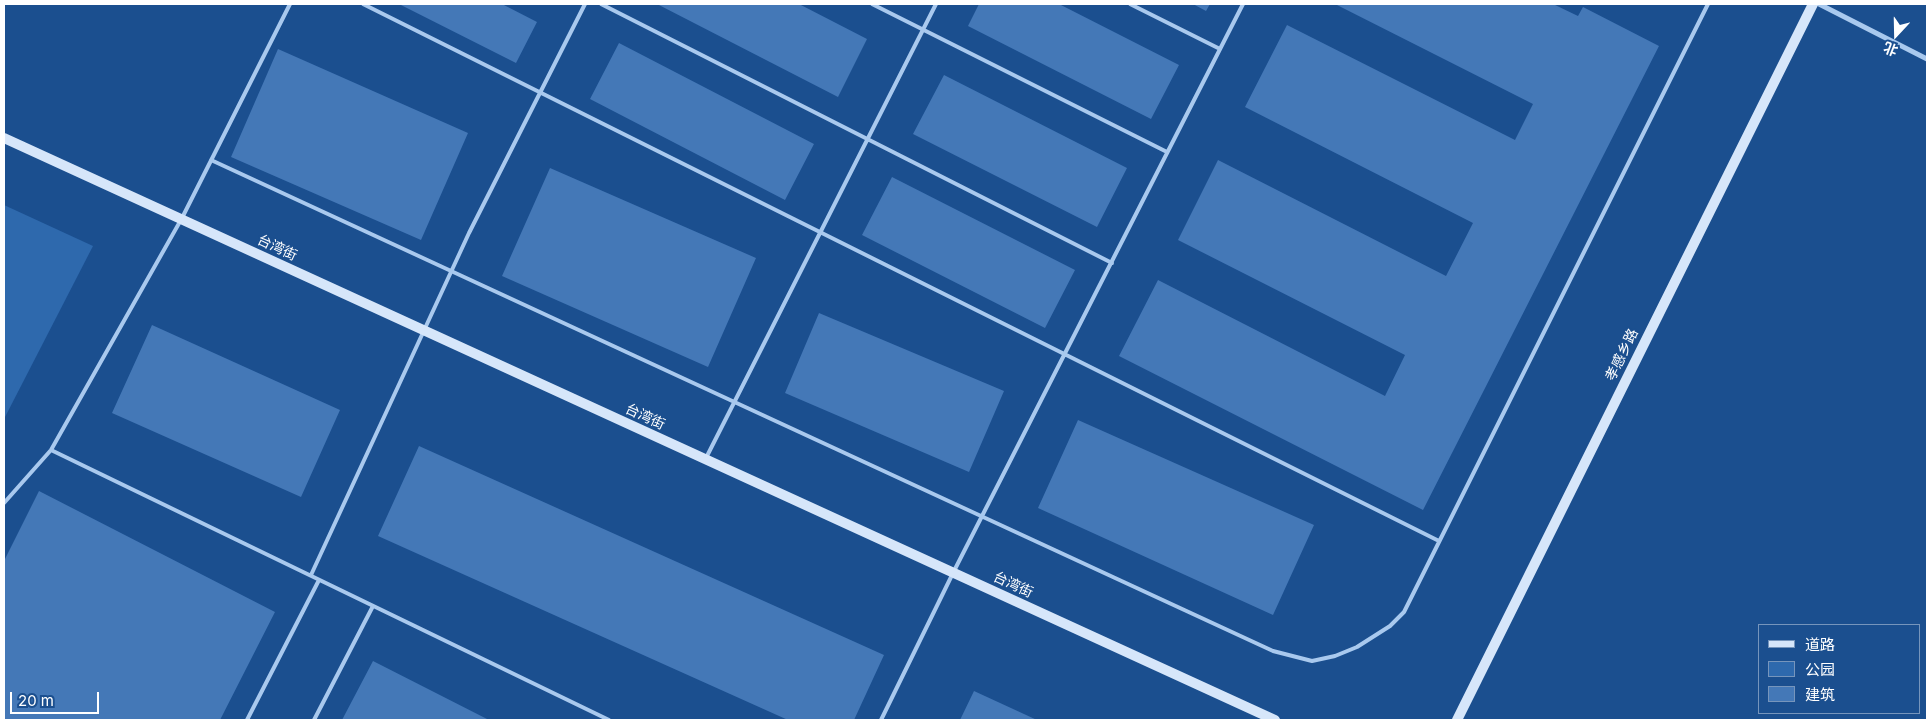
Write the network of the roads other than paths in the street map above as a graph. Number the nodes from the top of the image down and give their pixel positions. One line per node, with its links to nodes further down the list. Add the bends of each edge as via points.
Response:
1 (290, 4): 19 (lane)
2 (364, 4): 15 (lane)
3 (585, 4): 15 (lane)
4 (601, 4): 17 (lane)
5 (872, 4): 12 (lane)
6 (936, 4): 12 (lane)
7 (1130, 4): 13 (lane)
8 (1243, 4): 13 (lane)
9 (1708, 4): 31 (lane)
10 (1813, 4): 41 (main road, 孝感乡路)
11 (1819, 4): 14 (street)
12 (923, 30): 17 (lane); 18 (lane)
13 (1220, 49): 18 (lane)
14 (1927, 59)
15 (540, 92): 21 (lane); 23 (lane)
16 (4, 138): 20 (main road, 台湾街)
17 (868, 139): 21 (lane); 22 (lane)
18 (1168, 152): 22 (lane)
19 (211, 160): 20 (lane); 23 (lane)
20 (182, 218): 24 (main road, 台湾街); 27 (lane)
21 (821, 232): 25 (lane); 26 (lane)
22 (1112, 263): 25 (lane)
23 (451, 272): 24 (lane); 26 (lane)
24 (424, 331): 28 (main road, 台湾街); 33 (lane)
25 (1065, 354): 30 (lane); 31 (lane)
26 (734, 402): 28 (lane); 30 (lane)
27 (51, 450): 29 (lane); 33 (lane)
28 (705, 460): 32 (main road, 台湾街)
29 (4, 503)
30 (982, 517): 31 (lane, via 1273,651 1312,661 1357,647 1390,626 1404,612); 32 (lane)
31 (1439, 541)
32 (954, 573): 39 (lane); 40 (main road, 台湾街)
33 (310, 575): 34 (lane)
34 (319, 580): 35 (lane); 36 (lane)
35 (373, 606): 37 (lane); 38 (lane)
36 (247, 720)
37 (314, 720)
38 (609, 720)
39 (881, 720)
40 (1275, 720)
41 (1457, 720)

